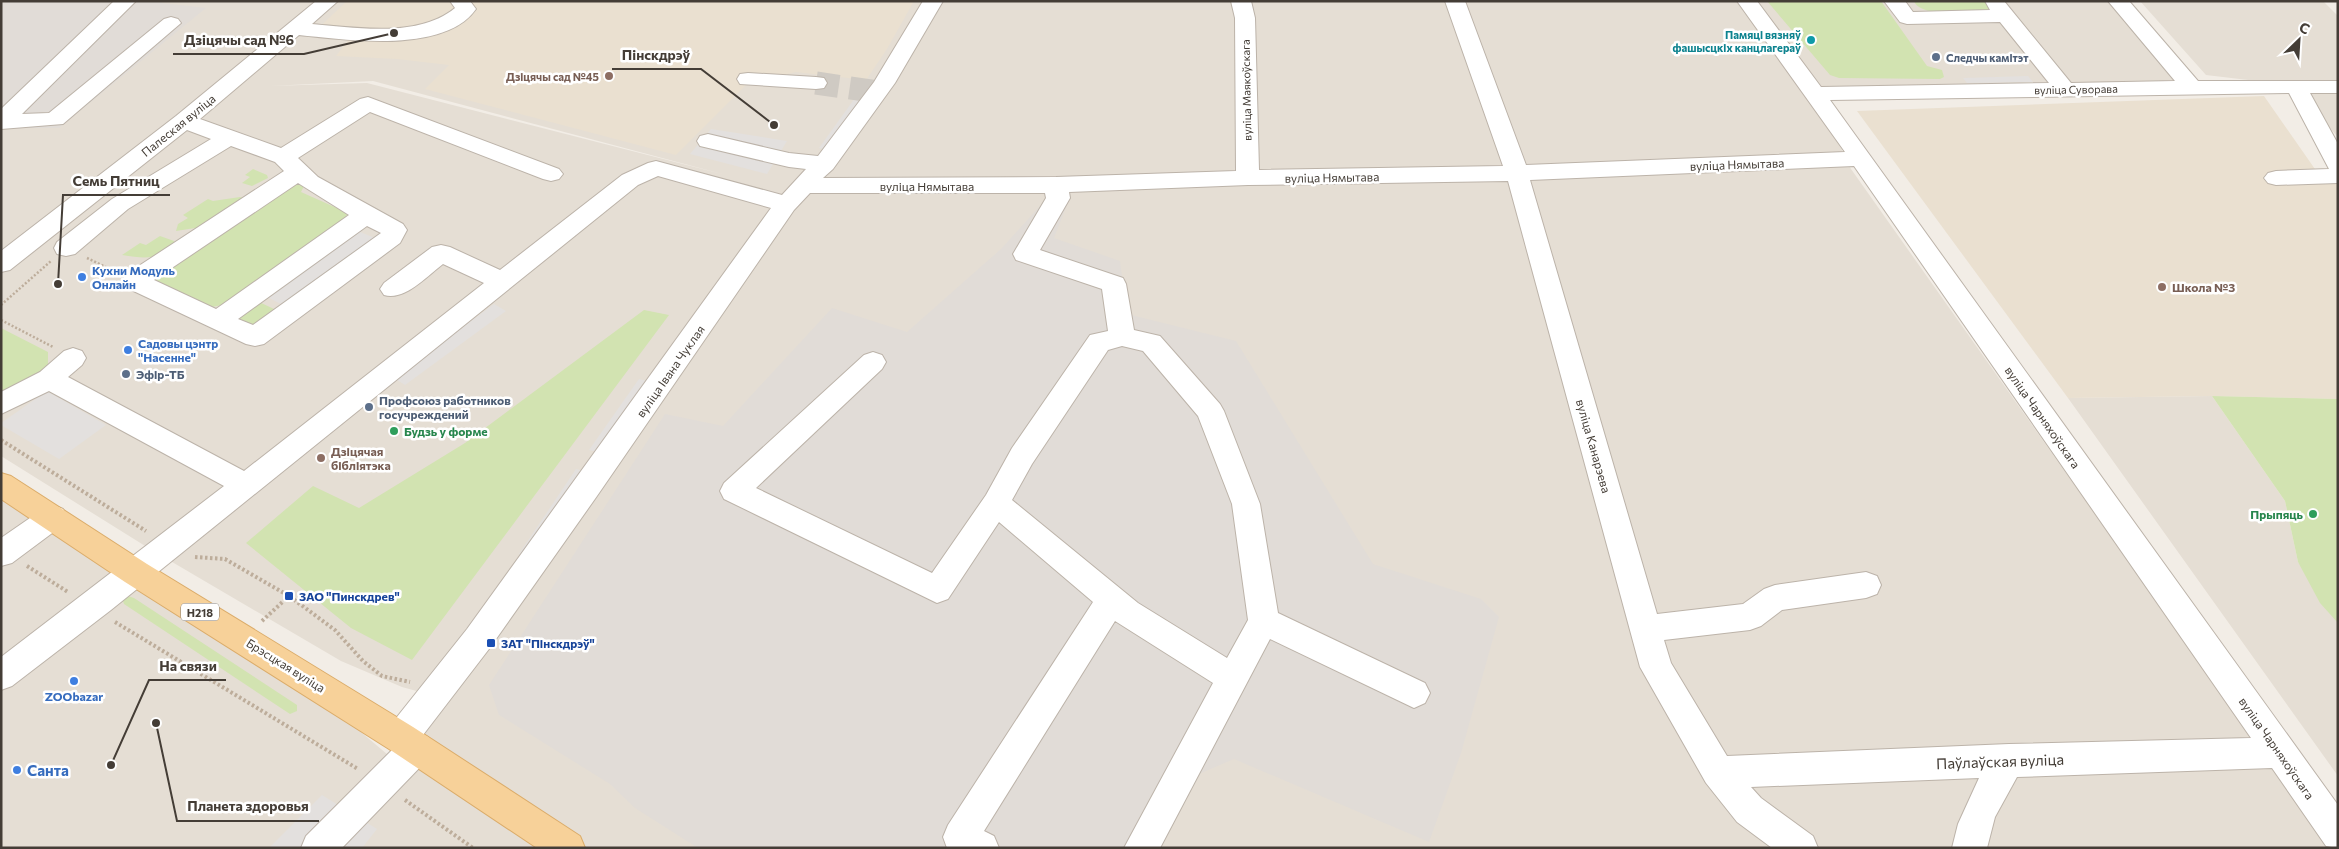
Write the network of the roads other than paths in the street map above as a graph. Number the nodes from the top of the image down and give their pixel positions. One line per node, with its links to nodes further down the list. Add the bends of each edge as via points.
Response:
1 (126, 1): 21 (street)
2 (328, 1): 12 (street, Палеская вуліца)
3 (460, 1): 12 (street, via 466,9 454,20 416,33)
4 (933, 1): 25 (street, вуліца Івана Чуклая, via 908,49)
5 (1242, 1): 31 (street, вуліца Маякоўскага)
6 (1455, 1): 28 (street, вуліца Канарэева)
7 (1747, 1): 19 (street, вуліца Чарняхоўскага)
8 (1894, 1): 10 (street, via 1907,18)
9 (2118, 1): 15 (street)
10 (2000, 9): 18 (street)
11 (171, 23): 21 (street, via 55,119)
12 (295, 29): 20 (street, Палеская вуліца)
13 (748, 79): 14 (street)
14 (816, 82)
15 (2192, 87): 16 (street, вуліца Суворава); 18 (street, вуліца Суворава)
16 (2296, 87): 17 (street, вуліца Суворава); 27 (street)
17 (2338, 87)
18 (2066, 90): 19 (street, вуліца Суворава)
19 (1815, 94): 24 (street, вуліца Чарняхоўскага)
20 (184, 121): 22 (street); 37 (street, Палеская вуліца)
21 (1, 122)
22 (230, 137): 26 (street); 36 (street, via 120,204)
23 (708, 141): 25 (street, via 789,160)
24 (1860, 159): 28 (street, вуліца Нямытава); 60 (street, вуліца Чарняхоўскага)
25 (825, 164): 34 (street, вуліца Івана Чуклая)
26 (291, 165): 29 (street, via 368,104); 35 (street, via 310,182); 40 (street, via 134,280)
27 (2338, 165)
28 (1517, 173): 31 (street, вуліца Нямытава); 55 (street, вуліца Канарэева)
29 (551, 174)
30 (2338, 176): 32 (street)
31 (1248, 178): 33 (street, вуліца Нямытава)
32 (2276, 178)
33 (1056, 185): 34 (street, вуліца Нямытава); 41 (street, via 1058,198 1025,254 1114,284)
34 (795, 195): 38 (street, via 762,196 656,168 630,180); 59 (street, вуліца Івана Чуклая, via 438,694)
35 (366, 215): 40 (street); 40 (street, via 395,230 392,238 255,337)
36 (66, 248)
37 (1, 264)
38 (502, 281): 39 (street, via 441,253); 47 (street)
39 (393, 289)
40 (218, 321)
41 (1122, 337): 48 (street, via 1099,342 1022,456); 54 (street, via 1151,343 1210,411 1246,504)
42 (73, 358): 44 (street)
43 (873, 362): 48 (street, via 734,491 937,590)
44 (49, 379): 45 (street); 47 (street)
45 (1, 404)
46 (1, 484): 49 (main road, Брэсцкая вуліца / Н218)
47 (246, 485): 51 (street)
48 (996, 503): 53 (street)
49 (53, 518): 50 (street); 51 (main road, Брэсцкая вуліца / Н218)
50 (3, 553)
51 (136, 572): 56 (street); 59 (main road, Брэсцкая вуліца / Н218)
52 (1866, 586): 55 (street, via 1775,598 1750,617)
53 (1112, 599): 57 (street, via 1127,612); 66 (street, via 960,837)
54 (1264, 621): 57 (street); 58 (street)
55 (1645, 629): 62 (street, вуліца Канарэева, via 1656,667)
56 (1, 676)
57 (1233, 678): 67 (street)
58 (1414, 693)
59 (408, 743): 64 (main road, Брэсцкая вуліца / Н218); 65 (street, вуліца Івана Чуклая, via 381,783)
60 (2282, 752): 61 (street, Паўлаўская вуліца); 63 (street, вуліца Чарняхоўскага)
61 (2009, 760): 62 (street, Паўлаўская вуліца); 69 (street, via 1984,801)
62 (1718, 772): 68 (street, вуліца Канарэева, via 1749,810)
63 (2338, 834)
64 (553, 844)
65 (318, 848)
66 (982, 848)
67 (1141, 848)
68 (1801, 848)
69 (1970, 848)

